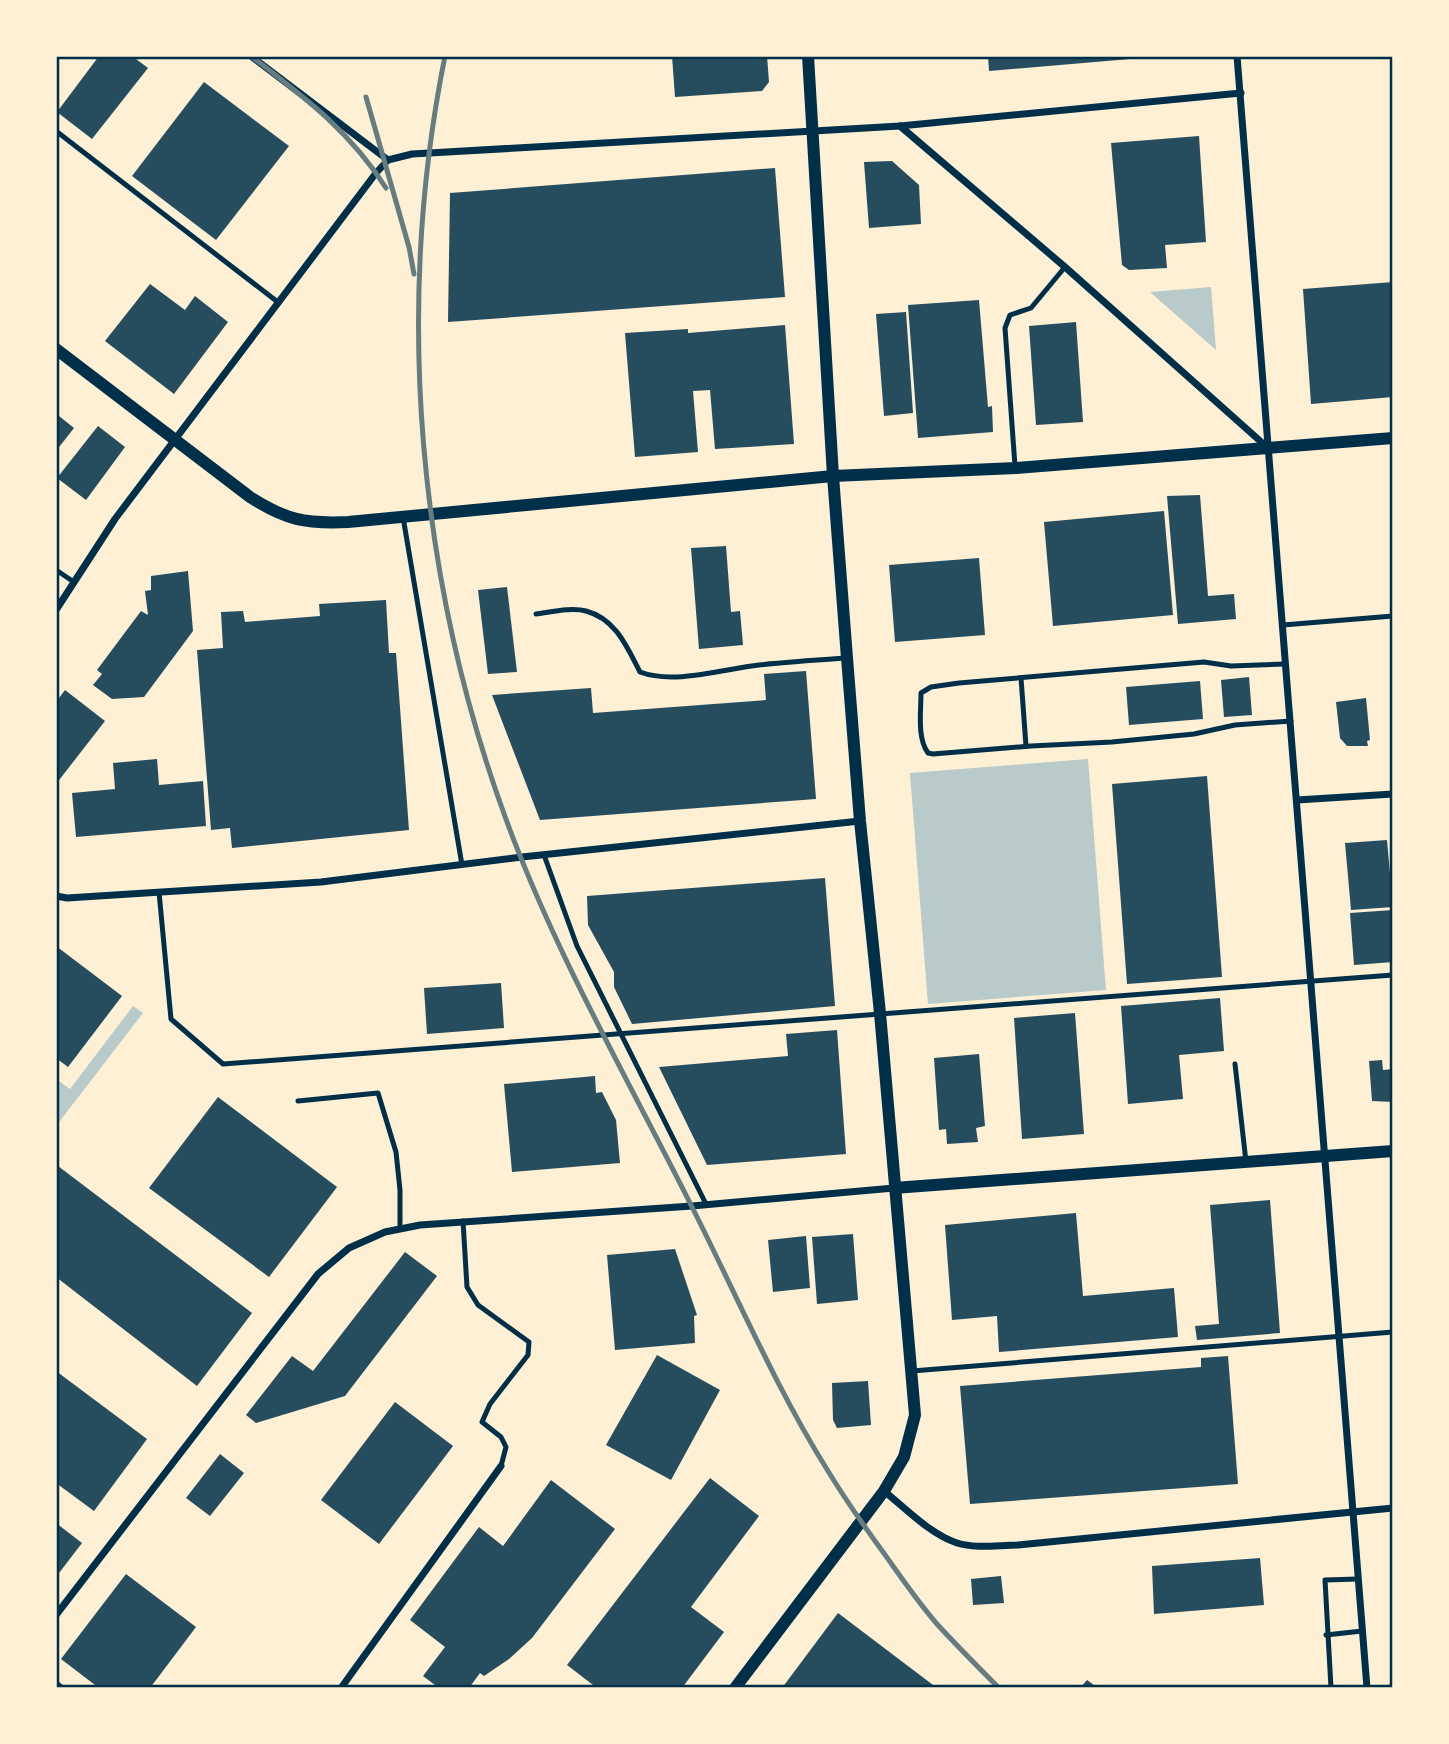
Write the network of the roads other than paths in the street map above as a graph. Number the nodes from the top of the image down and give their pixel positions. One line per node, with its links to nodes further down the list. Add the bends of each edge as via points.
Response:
1 (251, 56): 8 (street)
2 (808, 56): 6 (street)
3 (1237, 56): 4 (street)
4 (1241, 93): 5 (street); 14 (street)
5 (900, 126): 6 (street); 9 (street)
6 (813, 130): 8 (street, via 412,154); 16 (street)
7 (56, 131): 10 (lane)
8 (388, 160): 10 (street)
9 (1065, 267): 14 (street); 15 (lane, via 1031,308 1010,315 1005,328)
10 (278, 303): 13 (street)
11 (56, 349): 13 (street)
12 (1393, 438): 14 (street)
13 (174, 441): 17 (street, via 268,509 292,519 318,523); 19 (street)
14 (1268, 448): 15 (street); 23 (street)
15 (1016, 468): 16 (street)
16 (833, 477): 17 (street); 24 (street)
17 (403, 517): 33 (lane)
18 (56, 570): 19 (lane)
19 (74, 582): 20 (street)
20 (56, 610)
21 (536, 614): 24 (lane, via 584,610 600,617 615,627 640,672 652,676 669,678)
22 (1393, 616): 23 (lane)
23 (1283, 625): 25 (street)
24 (847, 658): 31 (street)
25 (1286, 664): 26 (lane, via 1204,663); 27 (street)
26 (1021, 678): 28 (lane); 28 (lane, via 931,687 921,694 923,747 928,753)
27 (1291, 721): 28 (lane, via 1112,742); 30 (street)
28 (1026, 746)
29 (1393, 794): 30 (street)
30 (1297, 800): 37 (street)
31 (860, 821): 32 (street); 38 (street)
32 (544, 855): 33 (street); 39 (lane, via 577,946)
33 (462, 865): 34 (street, via 321,882)
34 (159, 892): 35 (street); 39 (lane, via 171,1019 223,1064)
35 (56, 896)
36 (1393, 975): 37 (lane)
37 (1311, 981): 38 (lane); 43 (street)
38 (880, 1013): 39 (lane); 45 (street)
39 (620, 1033): 46 (lane)
40 (1235, 1064): 44 (lane)
41 (298, 1101): 48 (lane, via 378,1093 397,1152)
42 (1393, 1151): 43 (street)
43 (1325, 1156): 44 (street); 50 (street)
44 (1246, 1162): 45 (street)
45 (894, 1188): 46 (street); 51 (street)
46 (706, 1204): 47 (street)
47 (463, 1222): 48 (street); 52 (lane, via 467,1287 478,1305 529,1342 528,1355 490,1404 482,1422 506,1447)
48 (400, 1229): 57 (street, via 349,1248 318,1274)
49 (1393, 1332): 50 (lane)
50 (1339, 1336): 51 (lane); 55 (street)
51 (912, 1371): 53 (street, via 915,1415 911,1438)
52 (501, 1466): 63 (street)
53 (884, 1490): 55 (street, via 935,1531 970,1545 1018,1545); 64 (street)
54 (1393, 1508): 55 (street)
55 (1353, 1512): 56 (street)
56 (1358, 1578): 58 (street); 59 (lane, via 1325,1580)
57 (56, 1615)
58 (1362, 1631): 59 (lane); 66 (street)
59 (1326, 1635): 65 (lane)
60 (56, 1684): 62 (street)
61 (1393, 1687): 67 (lane)
62 (61, 1688)
63 (341, 1688)
64 (735, 1688)
65 (1331, 1688)
66 (1367, 1688)
67 (1381, 1688)

